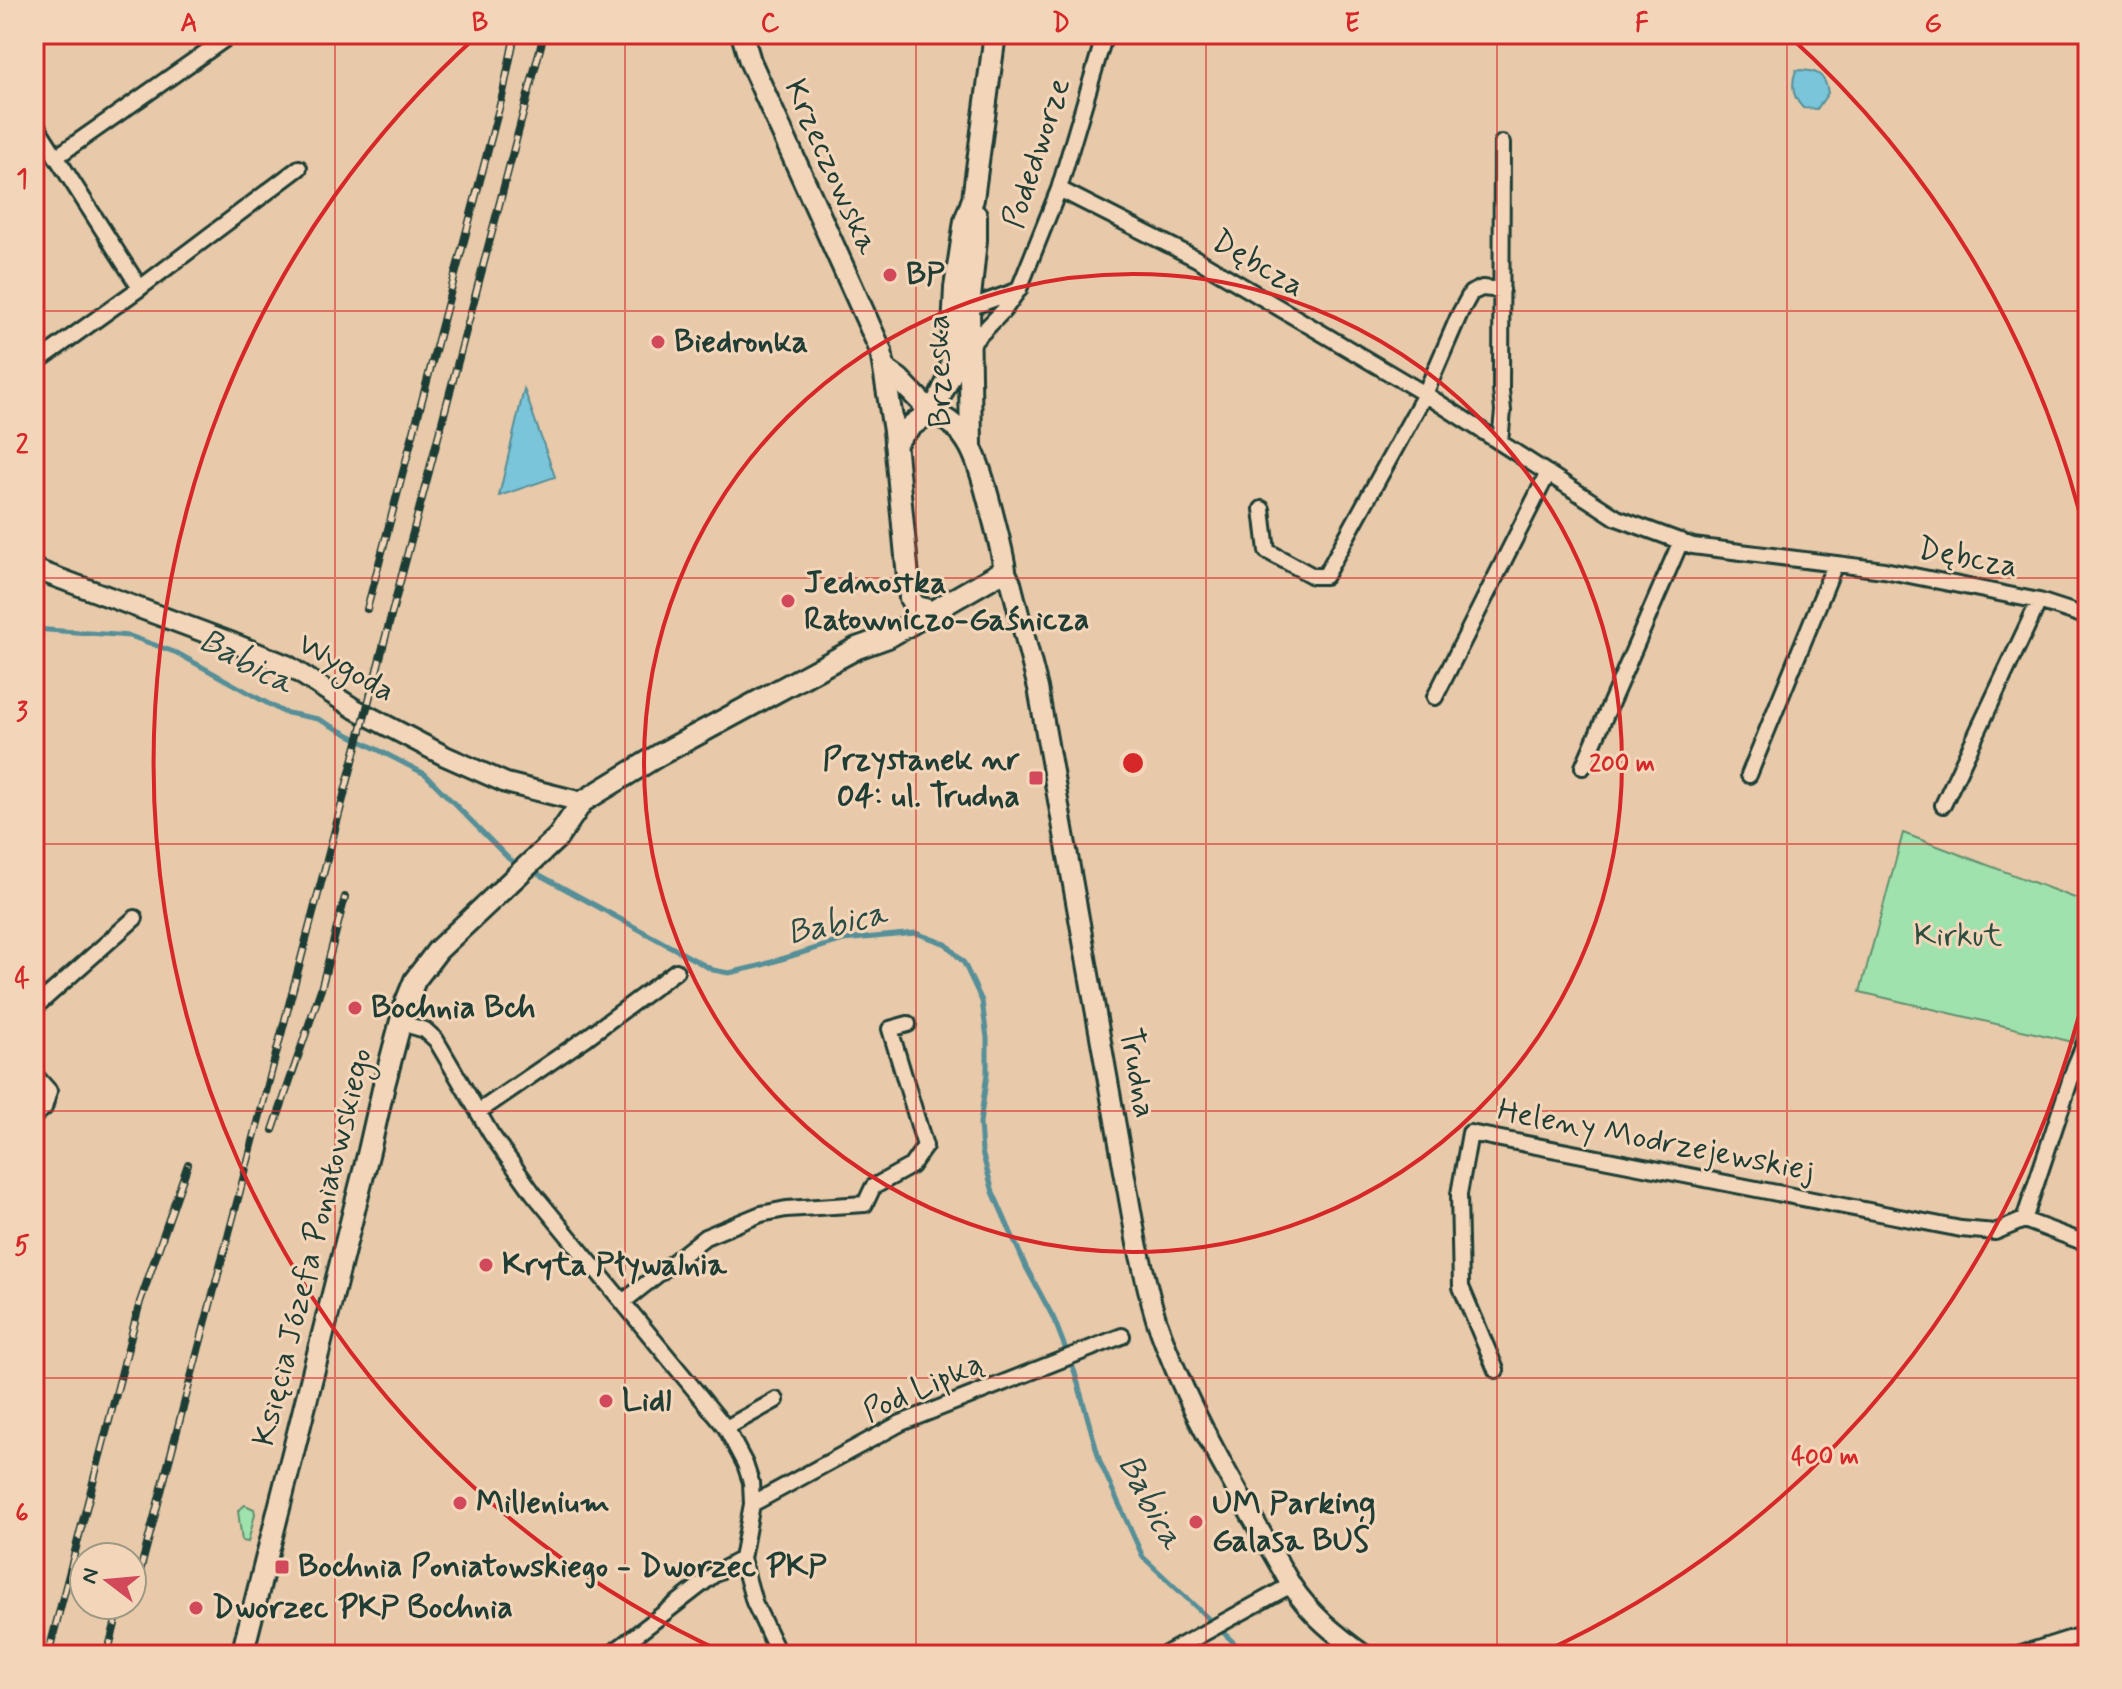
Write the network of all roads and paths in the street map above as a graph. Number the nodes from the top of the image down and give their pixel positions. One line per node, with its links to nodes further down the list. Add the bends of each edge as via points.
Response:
1 (232, 34): 7 (street)
2 (742, 34): 16 (main road, Krzeczowska)
3 (995, 34): 13 (main road, Brzeska, via 973,199 965,221)
4 (1105, 34): 9 (street, Podedworze)
5 (34, 122): 7 (street)
6 (1502, 143): 12 (street)
7 (56, 157): 10 (street)
8 (299, 168): 10 (street)
9 (1059, 189): 11 (street, Podedworze); 17 (street, Dębcza, via 1195,258)
10 (140, 288): 15 (street)
11 (1019, 289): 13 (street); 14 (street, Podedworze)
12 (1502, 290): 17 (street, via 1471,293); 19 (street)
13 (961, 311): 14 (main road, Brzeska); 18 (main road, Brzeska, via 951,374)
14 (969, 346): 21 (main road, Brzeska)
15 (34, 364)
16 (885, 369): 18 (main road, Krzeczowska); 20 (main road, Krzeczowska)
17 (1425, 394): 19 (street, Dębcza); 23 (street, via 1325,576 1313,576 1267,551)
18 (932, 413): 20 (main road, via 917,419); 21 (main road, Krzeczowska, via 957,427)
19 (1500, 442): 22 (street, Dębcza)
20 (895, 444): 28 (main road, Krzeczowska)
21 (971, 447): 27 (main road, Trudna)
22 (1548, 473): 24 (street, Dębcza, via 1617,518); 33 (street)
23 (1262, 509)
24 (1681, 541): 25 (street, Dębcza); 34 (street)
25 (1835, 564): 29 (street, Dębcza); 35 (street)
26 (34, 569): 36 (street, Wygoda, via 287,665 355,709 506,783)
27 (1005, 570): 30 (main road, Księcia Józefa Poniatowskiego); 56 (street, Trudna, via 1038,688 1137,1244 1156,1320 1215,1449)
28 (910, 598): 30 (main road, via 915,606); 32 (main road, Księcia Józefa Poniatowskiego, via 899,618)
29 (2039, 601): 31 (street, Dębcza); 37 (street)
30 (931, 611): 32 (main road, Księcia Józefa Poniatowskiego, via 888,637)
31 (2088, 617)
32 (857, 648): 36 (main road, Księcia Józefa Poniatowskiego)
33 (1435, 697)
34 (1583, 767)
35 (1749, 775)
36 (582, 802): 41 (main road, Księcia Józefa Poniatowskiego, via 558,837 429,959 415,980)
37 (1943, 805)
38 (135, 918): 40 (street)
39 (676, 971): 45 (street)
40 (34, 1008)
41 (401, 1023): 45 (street, via 425,1030 436,1040); 58 (main road, Księcia Józefa Poniatowskiego)
42 (908, 1024): 49 (street, via 890,1029 925,1146 911,1166 873,1187 865,1204 761,1214 705,1237)
43 (2088, 1036): 47 (street)
44 (34, 1074): 46 (street, via 49,1091 44,1108)
45 (478, 1112): 49 (street, via 533,1193)
46 (34, 1116)
47 (2024, 1220): 48 (street); 51 (street, Heleny Modrzejewskiej, via 1995,1232 1961,1229 1470,1133 1459,1194 1461,1287)
48 (2088, 1244)
49 (623, 1302): 53 (street)
50 (1122, 1336): 54 (street, Pod Lipką, via 901,1423)
51 (1496, 1370)
52 (776, 1400): 53 (street)
53 (726, 1428): 54 (street, via 745,1464)
54 (752, 1504): 55 (street)
55 (742, 1559): 59 (street); 60 (street, via 754,1602)
56 (1291, 1585): 61 (street); 62 (street, Trudna, via 1317,1619)
57 (2088, 1633): 63 (street)
58 (242, 1655)
59 (610, 1655)
60 (779, 1655)
61 (1164, 1655)
62 (1364, 1655)
63 (2018, 1655)

